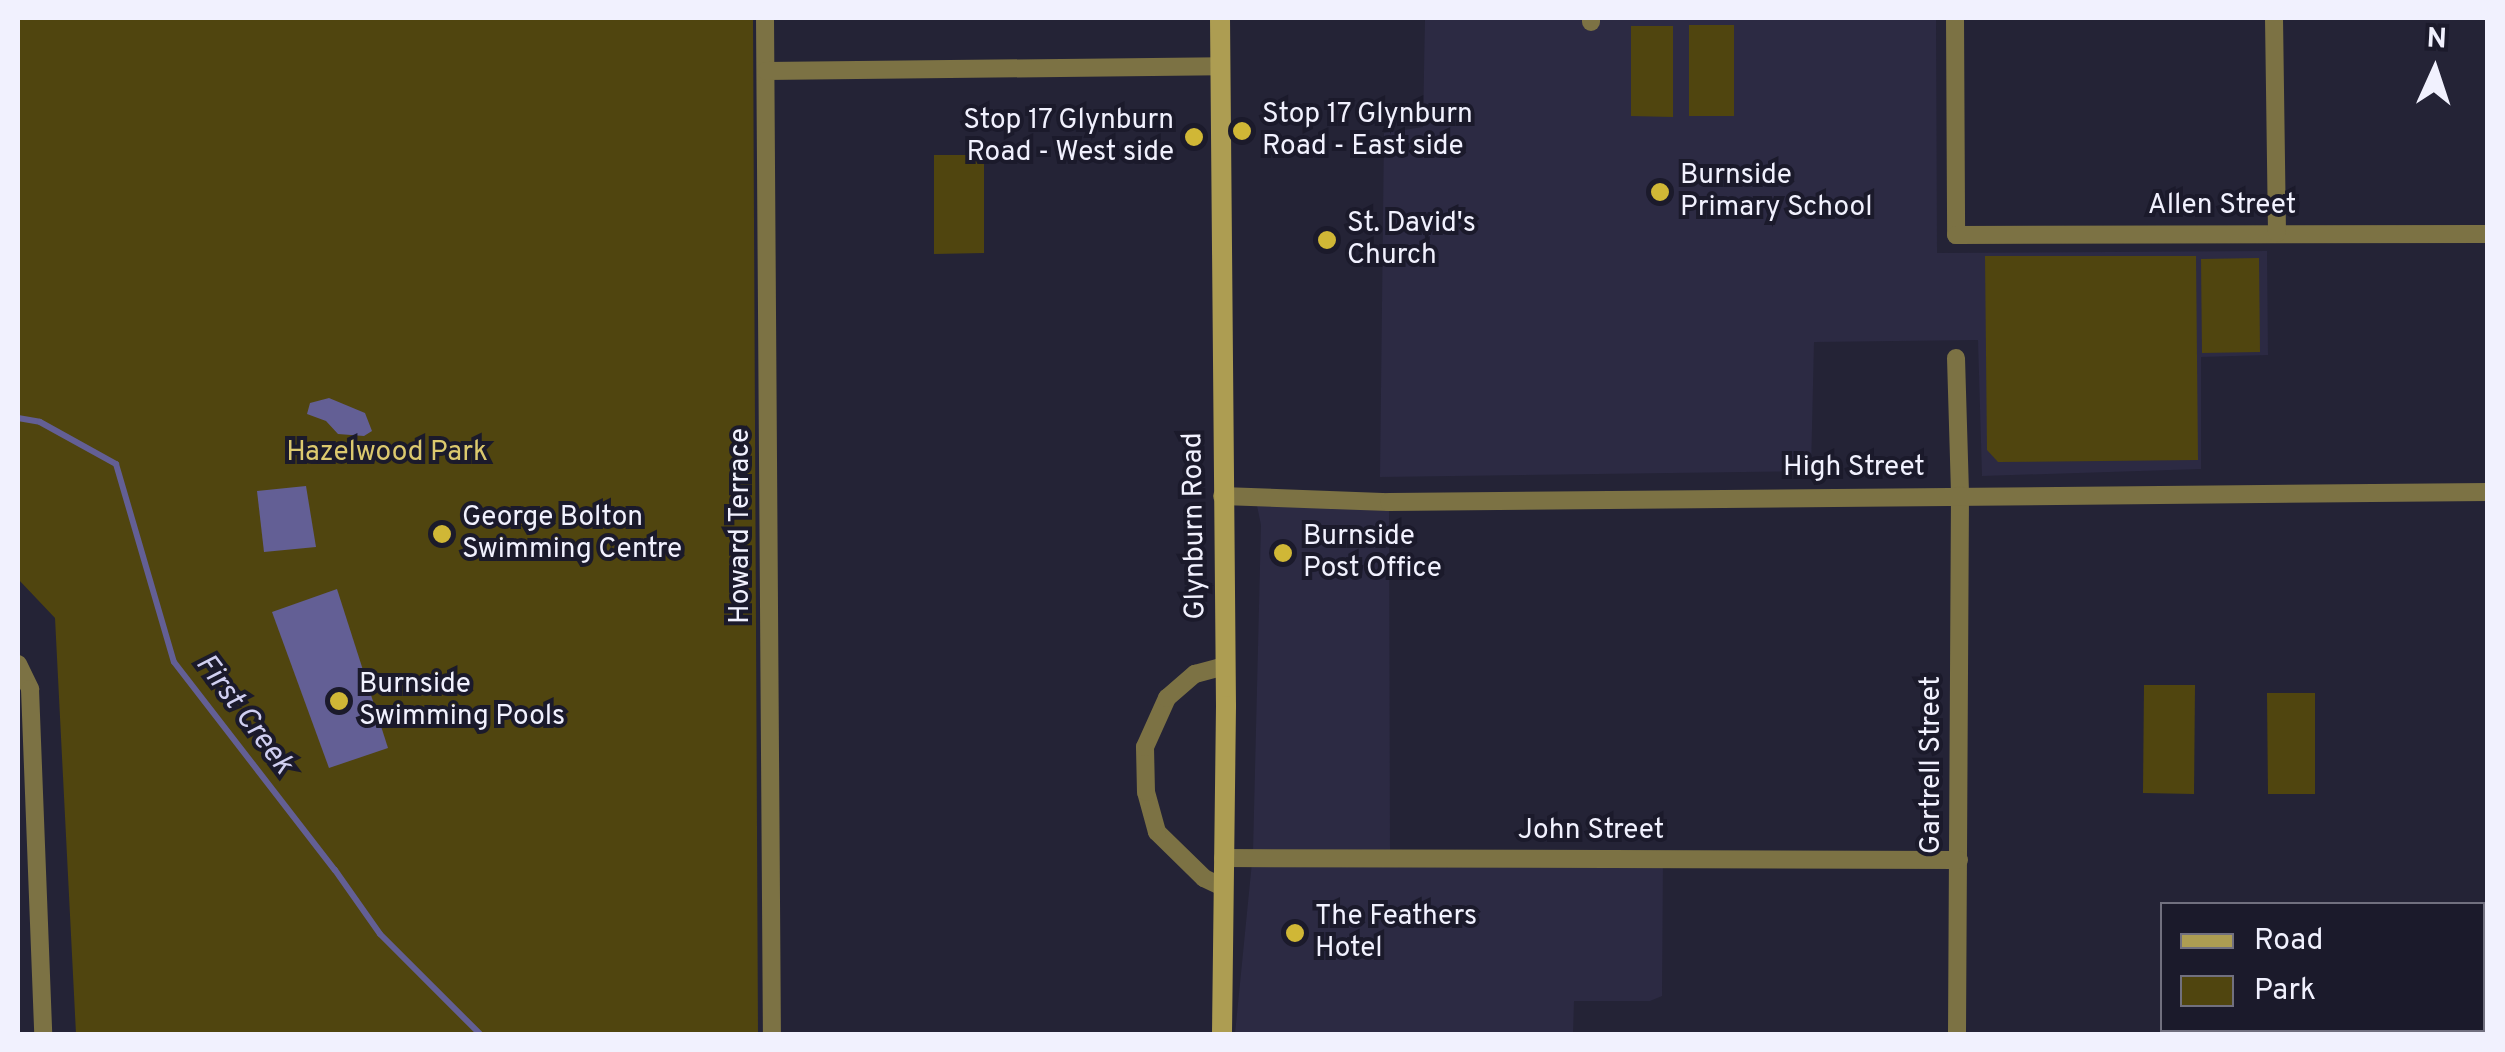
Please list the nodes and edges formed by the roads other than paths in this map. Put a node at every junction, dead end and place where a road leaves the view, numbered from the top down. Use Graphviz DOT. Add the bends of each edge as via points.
graph roads {
  1 [pos="765,18"];
  2 [pos="1220,18"];
  3 [pos="1956,18"];
  4 [pos="2274,18"];
  5 [pos="1220,66"];
  6 [pos="766,71"];
  7 [pos="2277,233"];
  8 [pos="2488,234"];
  9 [pos="1956,358"];
  10 [pos="2488,492"];
  11 [pos="1960,495"];
  12 [pos="1222,496"];
  13 [pos="18,664"];
  14 [pos="1224,666"];
  15 [pos="1222,858"];
  16 [pos="1959,860"];
  17 [pos="1222,887"];
  18 [pos="43,1034"];
  19 [pos="772,1034"];
  20 [pos="1222,1034"];
  21 [pos="1958,1034"];
  1 -- 6 [label="street, Howard Terrace"];
  2 -- 5 [label="main road, Glynburn Road"];
  3 -- 7 [label="street, Allen Street" via="1956,235"];
  4 -- 7 [label="street"];
  5 -- 6 [label="street"];
  5 -- 12 [label="main road, Glynburn Road"];
  6 -- 19 [label="street, Howard Terrace"];
  7 -- 8 [label="street, Allen Street"];
  9 -- 11 [label="street, Gartrell Street"];
  10 -- 11 [label="street, High Street"];
  11 -- 12 [label="street, High Street" via="1389,502"];
  11 -- 16 [label="street, Gartrell Street"];
  12 -- 14 [label="main road, Glynburn Road"];
  13 -- 18 [label="street" via="30,688"];
  14 -- 15 [label="main road, Glynburn Road"];
  14 -- 17 [label="street" via="1194,674 1168,698 1146,748 1146,792 1156,832"];
  15 -- 16 [label="street, John Street"];
  15 -- 17 [label="main road, Glynburn Road"];
  16 -- 21 [label="street, Gartrell Street"];
  17 -- 20 [label="main road, Glynburn Road"];
}
